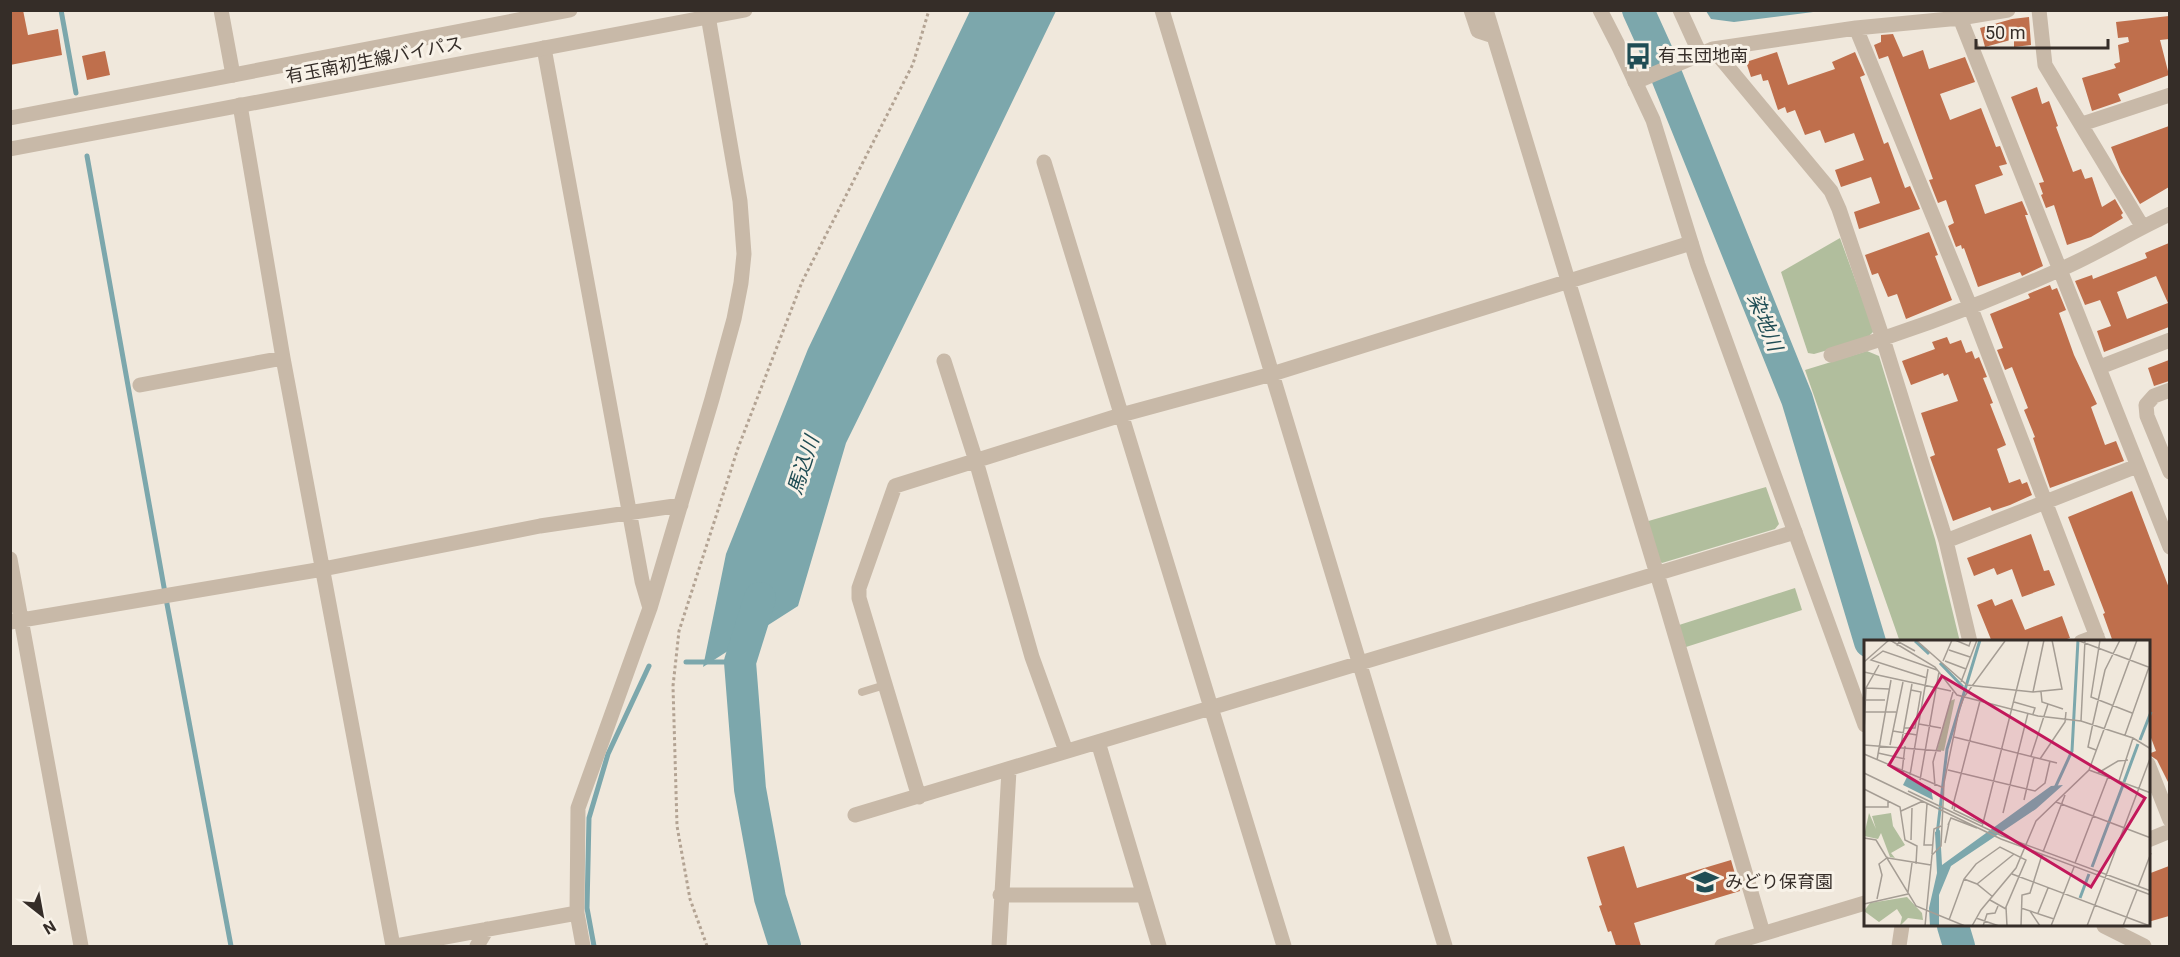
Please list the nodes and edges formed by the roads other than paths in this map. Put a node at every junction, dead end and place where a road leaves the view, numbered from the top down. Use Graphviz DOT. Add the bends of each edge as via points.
graph roads {
  1 [pos="221,10"];
  2 [pos="570,10"];
  3 [pos="746,10"];
  4 [pos="1162,10"];
  5 [pos="1471,10"];
  6 [pos="1486,10"];
  7 [pos="1600,10"];
  8 [pos="1680,10"];
  9 [pos="2008,10"];
  10 [pos="2039,10"];
  11 [pos="536,14"];
  12 [pos="708,14"];
  13 [pos="1960,18"];
  14 [pos="1856,28"];
  15 [pos="1493,36"];
  16 [pos="544,48"];
  17 [pos="1707,52"];
  18 [pos="234,75"];
  19 [pos="1638,81"];
  20 [pos="2169,95"];
  21 [pos="240,105"];
  22 [pos="10,118"];
  23 [pos="2082,124"];
  24 [pos="10,149"];
  25 [pos="1044,162"];
  26 [pos="2169,214"];
  27 [pos="2142,226"];
  28 [pos="1691,243"];
  29 [pos="2061,270"];
  30 [pos="1569,281"];
  31 [pos="1970,306"];
  32 [pos="1884,339"];
  33 [pos="2169,340"];
  34 [pos="1831,355"];
  35 [pos="283,358"];
  36 [pos="944,361"];
  37 [pos="2100,367"];
  38 [pos="1272,374"];
  39 [pos="140,385"];
  40 [pos="2169,390"];
  41 [pos="1121,415"];
  42 [pos="976,461"];
  43 [pos="2137,466"];
  44 [pos="2169,472"];
  45 [pos="2045,503"];
  46 [pos="681,505"];
  47 [pos="630,511"];
  48 [pos="1795,532"];
  49 [pos="1946,541"];
  50 [pos="2169,547"];
  51 [pos="10,559"];
  52 [pos="323,568"];
  53 [pos="1656,575"];
  54 [pos="650,608"];
  55 [pos="16,621"];
  56 [pos="2098,639"];
  57 [pos="1970,640"];
  58 [pos="1360,663"];
  59 [pos="885,686"];
  60 [pos="862,692"];
  61 [pos="1210,708"];
  62 [pos="1864,721"];
  63 [pos="1098,742"];
  64 [pos="1066,751"];
  65 [pos="2150,766"];
  66 [pos="1009,770"];
  67 [pos="2163,781"];
  68 [pos="920,797"];
  69 [pos="855,815"];
  70 [pos="2169,820"];
  71 [pos="2169,831"];
  72 [pos="2150,839"];
  73 [pos="1000,895"];
  74 [pos="1144,895"];
  75 [pos="1864,903"];
  76 [pos="577,913"];
  77 [pos="1902,927"];
  78 [pos="2106,927"];
  79 [pos="487,929"];
  80 [pos="1763,933"];
  81 [pos="81,946"];
  82 [pos="395,946"];
  83 [pos="477,946"];
  84 [pos="583,946"];
  85 [pos="999,946"];
  86 [pos="1159,946"];
  87 [pos="1284,946"];
  88 [pos="1445,946"];
  89 [pos="1722,946"];
  90 [pos="1899,946"];
  91 [pos="2144,946"];
  1 -- 18 [label="street"];
  2 -- 11 [label="street, 有玉南初生線バイパス"];
  3 -- 12 [label="street, 有玉南初生線バイパス"];
  4 -- 38 [label="street"];
  5 -- 15 [label="street" via="1478,31"];
  6 -- 15 [label="street"];
  7 -- 19 [label="street"];
  8 -- 17 [label="street"];
  9 -- 13 [label="street"];
  10 -- 23 [label="street" via="2045,65"];
  11 -- 18 [label="street, 有玉南初生線バイパス"];
  12 -- 16 [label="street, 有玉南初生線バイパス"];
  12 -- 46 [label="street" via="740,201 744,254 734,319"];
  13 -- 14 [label="street"];
  13 -- 29 [label="street"];
  14 -- 17 [label="street"];
  14 -- 31 [label="street"];
  15 -- 30 [label="street"];
  16 -- 21 [label="street, 有玉南初生線バイパス"];
  16 -- 47 [label="street"];
  17 -- 19 [label="street"];
  17 -- 32 [label="street" via="1830,191"];
  18 -- 22 [label="street, 有玉南初生線バイパス"];
  19 -- 28 [label="street"];
  20 -- 23 [label="street"];
  21 -- 24 [label="street, 有玉南初生線バイパス"];
  21 -- 35 [label="street"];
  23 -- 27 [label="street"];
  25 -- 41 [label="street"];
  26 -- 27 [label="street"];
  27 -- 29 [label="street"];
  28 -- 30 [label="street"];
  28 -- 48 [label="street"];
  29 -- 31 [label="street"];
  29 -- 37 [label="street"];
  30 -- 38 [label="street"];
  30 -- 53 [label="street"];
  31 -- 32 [label="street"];
  31 -- 45 [label="street"];
  32 -- 34 [label="street"];
  32 -- 49 [label="street"];
  33 -- 37 [label="street"];
  35 -- 39 [label="street"];
  35 -- 52 [label="street"];
  36 -- 42 [label="street"];
  37 -- 43 [label="street"];
  38 -- 41 [label="street"];
  38 -- 58 [label="street"];
  40 -- 44 [label="street" via="2154,396 2146,405"];
  41 -- 42 [label="street"];
  41 -- 61 [label="street"];
  42 -- 59 [label="street" via="898,484 892,490 859,588"];
  42 -- 64 [label="street" via="1032,657"];
  43 -- 45 [label="street"];
  43 -- 50 [label="street"];
  45 -- 49 [label="street"];
  45 -- 56 [label="street"];
  46 -- 47 [label="street"];
  46 -- 54 [label="street"];
  47 -- 52 [label="street"];
  47 -- 54 [label="street"];
  48 -- 53 [label="street"];
  48 -- 62 [label="street"];
  49 -- 57 [label="street"];
  51 -- 55 [label="street"];
  52 -- 55 [label="street"];
  52 -- 82 [label="street"];
  53 -- 58 [label="street"];
  53 -- 80 [label="street"];
  54 -- 76 [label="street" via="578,808"];
  55 -- 81 [label="street"];
  58 -- 61 [label="street"];
  58 -- 88 [label="street"];
  59 -- 60 [label="lane"];
  59 -- 68 [label="street"];
  61 -- 63 [label="street"];
  61 -- 87 [label="street"];
  63 -- 64 [label="street"];
  63 -- 74 [label="street"];
  64 -- 66 [label="street"];
  65 -- 67 [label="street"];
  66 -- 68 [label="street"];
  66 -- 73 [label="street"];
  67 -- 70 [label="street"];
  68 -- 69 [label="street"];
  71 -- 72 [label="street"];
  73 -- 74 [label="street"];
  73 -- 85 [label="street"];
  74 -- 86 [label="street"];
  75 -- 80 [label="street"];
  76 -- 79 [label="street"];
  76 -- 84 [label="street"];
  77 -- 90 [label="street"];
  78 -- 91 [label="street"];
  79 -- 82 [label="street"];
  79 -- 83 [label="street"];
  80 -- 89 [label="street"];
}
